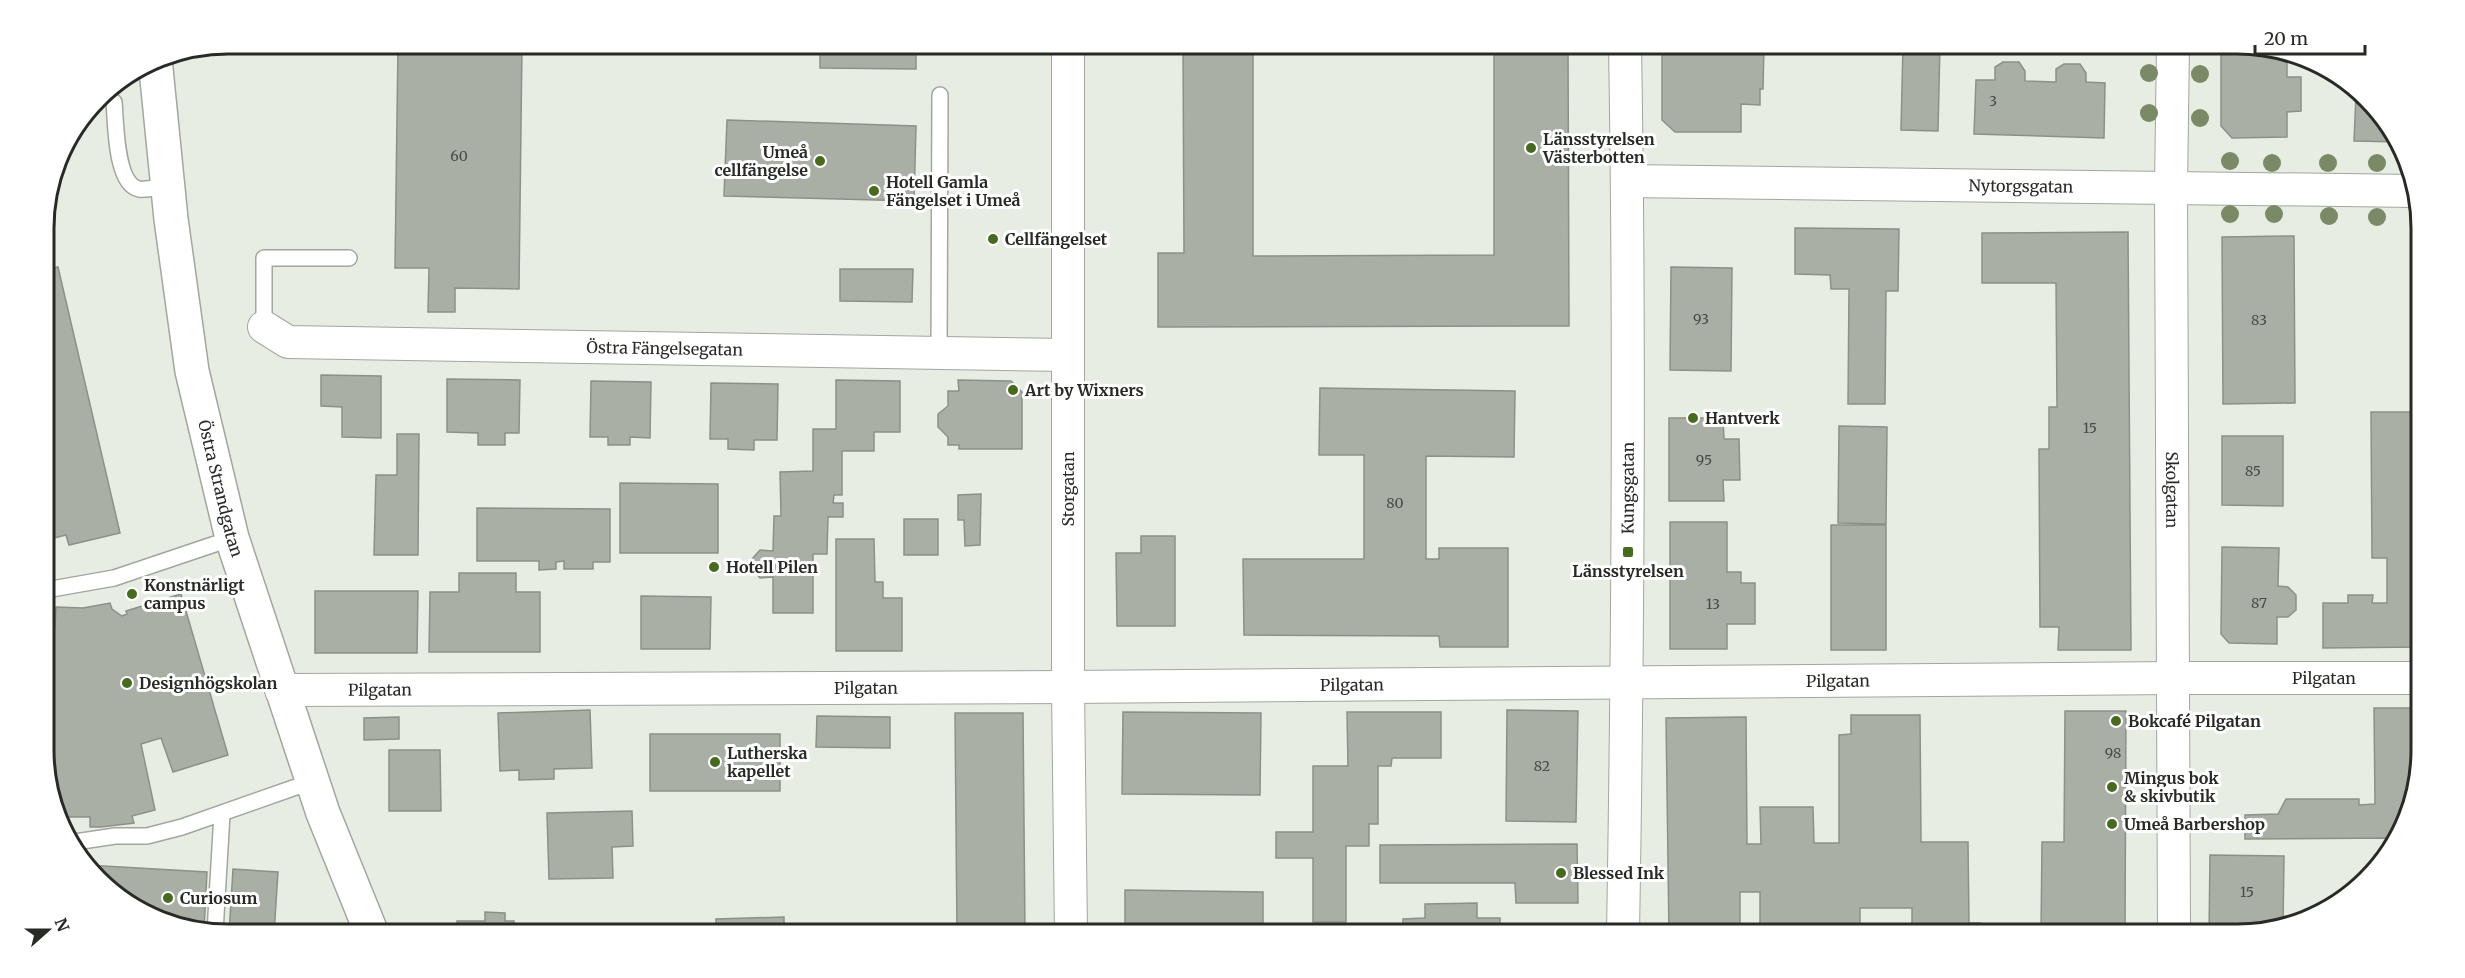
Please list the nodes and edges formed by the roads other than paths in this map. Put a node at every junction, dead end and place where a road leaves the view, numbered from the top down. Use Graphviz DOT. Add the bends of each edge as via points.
graph roads {
  1 [pos="1068,54"];
  2 [pos="1625,54"];
  3 [pos="2173,54"];
  4 [pos="156,70"];
  5 [pos="940,95"];
  6 [pos="114,102"];
  7 [pos="1627,181"];
  8 [pos="167,186"];
  9 [pos="2171,188"];
  10 [pos="2407,191"];
  11 [pos="349,258"];
  12 [pos="264,327"];
  13 [pos="939,353"];
  14 [pos="1068,355"];
  15 [pos="214,544"];
  16 [pos="54,589"];
  17 [pos="2174,678"];
  18 [pos="2411,678"];
  19 [pos="1628,681"];
  20 [pos="1068,687"];
  21 [pos="281,690"];
  22 [pos="313,781"];
  23 [pos="222,814"];
  24 [pos="80,841"];
  25 [pos="216,923"];
  26 [pos="368,924"];
  27 [pos="1071,924"];
  28 [pos="1623,924"];
  29 [pos="2174,924"];
  1 -- 14 [label="street, Storgatan"];
  2 -- 7 [label="street, Kungsgatan"];
  3 -- 9 [label="street, Skolgatan"];
  4 -- 8 [label="street, Östra Strandgatan"];
  5 -- 13 [label="lane"];
  6 -- 8 [label="lane" via="125,181 137,189"];
  7 -- 9 [label="street, Nytorgsgatan"];
  7 -- 19 [label="street, Kungsgatan"];
  8 -- 21 [label="street, Östra Strandgatan" via="192,371 232,538"];
  9 -- 10 [label="street, Nytorgsgatan"];
  9 -- 17 [label="street, Skolgatan"];
  11 -- 12 [label="lane" via="264,258"];
  12 -- 13 [label="street, Östra Fängelsegatan" via="288,342"];
  13 -- 14 [label="street, Östra Fängelsegatan"];
  14 -- 20 [label="street, Storgatan"];
  15 -- 16 [label="lane" via="114,578"];
  17 -- 18 [label="street, Pilgatan"];
  17 -- 19 [label="street, Pilgatan"];
  17 -- 29 [label="street, Skolgatan"];
  19 -- 20 [label="street, Pilgatan"];
  19 -- 28 [label="street, Kungsgatan"];
  20 -- 21 [label="street, Pilgatan"];
  20 -- 27 [label="street, Storgatan"];
  21 -- 22 [label="street, Östra Strandgatan"];
  22 -- 23 [label="lane"];
  22 -- 26 [label="street, Östra Strandgatan"];
  23 -- 24 [label="lane" via="147,836"];
  23 -- 25 [label="lane"];
}
